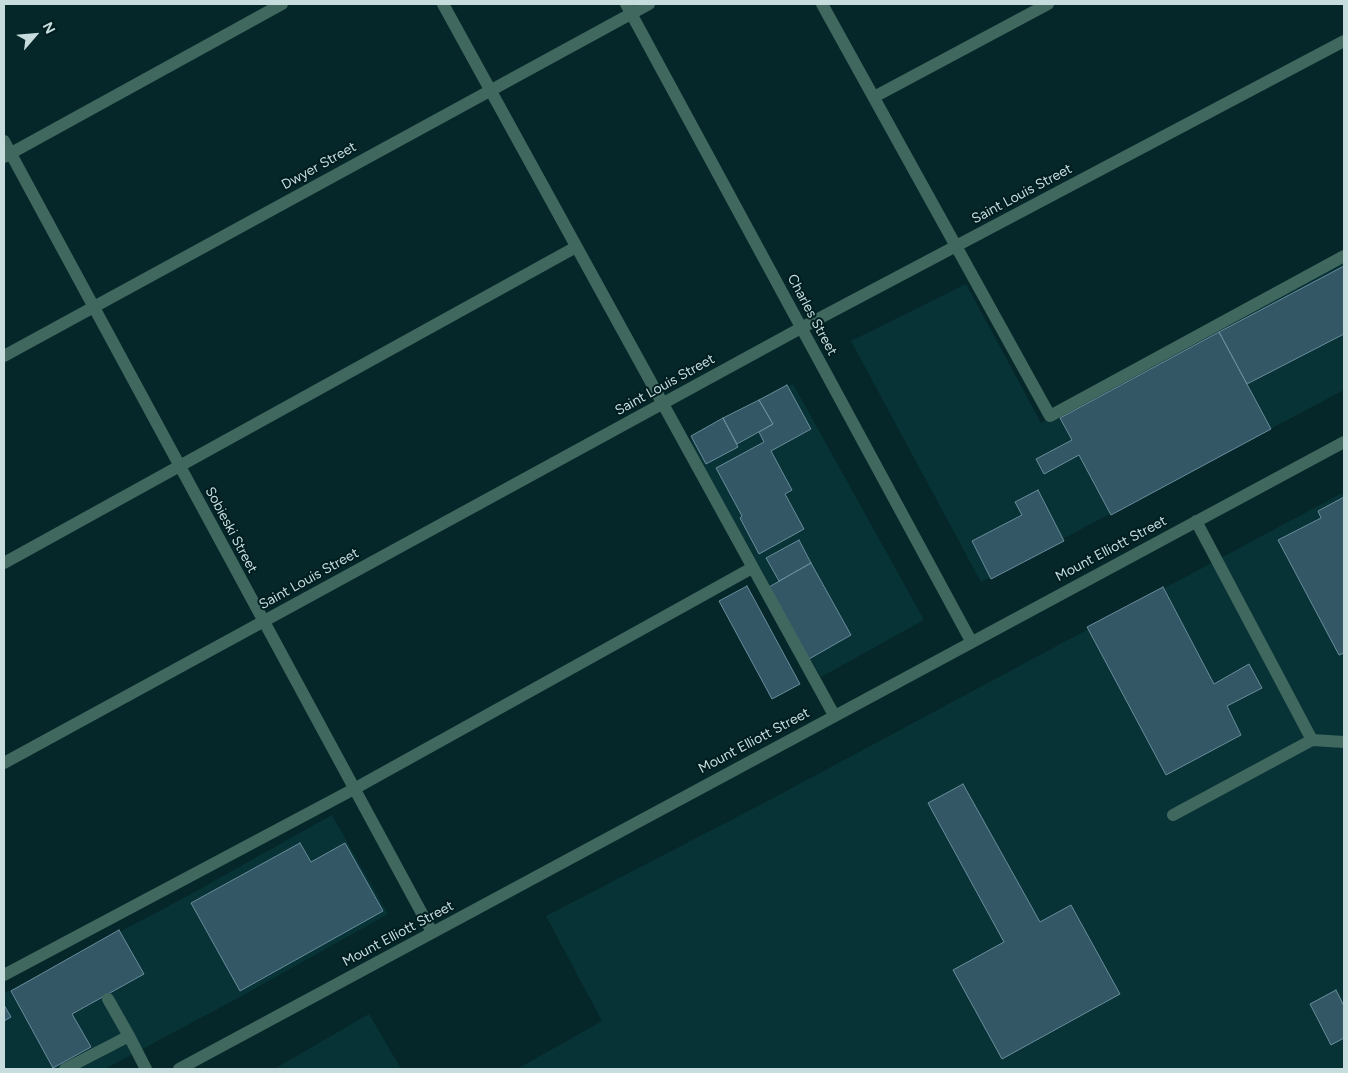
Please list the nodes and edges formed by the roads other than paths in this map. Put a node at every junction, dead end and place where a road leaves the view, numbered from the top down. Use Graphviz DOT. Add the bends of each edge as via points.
graph roads {
  1 [pos="282,4"];
  2 [pos="443,4"];
  3 [pos="649,4"];
  4 [pos="822,4"];
  5 [pos="1048,4"];
  6 [pos="629,8"];
  7 [pos="1344,41"];
  8 [pos="490,90"];
  9 [pos="874,97"];
  10 [pos="4,142"];
  11 [pos="7,155"];
  12 [pos="956,246"];
  13 [pos="576,247"];
  14 [pos="1344,256"];
  15 [pos="93,307"];
  16 [pos="802,328"];
  17 [pos="4,356"];
  18 [pos="662,404"];
  19 [pos="1344,442"];
  20 [pos="179,466"];
  21 [pos="1196,521"];
  22 [pos="4,563"];
  23 [pos="752,568"];
  24 [pos="264,622"];
  25 [pos="971,641"];
  26 [pos="834,715"];
  27 [pos="1312,740"];
  28 [pos="1344,742"];
  29 [pos="4,763"];
  30 [pos="354,788"];
  31 [pos="1173,815"];
  32 [pos="432,932"];
  33 [pos="4,975"];
  34 [pos="108,999"];
  35 [pos="129,1036"];
  36 [pos="65,1069"];
  37 [pos="146,1069"];
  38 [pos="179,1069"];
  1 -- 11 [label="street"];
  2 -- 8 [label="street"];
  3 -- 6 [label="street, Dwyer Street"];
  4 -- 9 [label="street"];
  5 -- 9 [label="street"];
  6 -- 8 [label="street, Dwyer Street"];
  6 -- 16 [label="street, Charles Street"];
  7 -- 12 [label="street, Saint Louis Street"];
  8 -- 13 [label="street"];
  8 -- 15 [label="street, Dwyer Street"];
  9 -- 12 [label="street"];
  10 -- 11 [label="street, Sobieski Street"];
  11 -- 15 [label="street, Sobieski Street"];
  12 -- 14 [label="street" via="1050,416"];
  12 -- 16 [label="street, Saint Louis Street"];
  13 -- 18 [label="street"];
  13 -- 20 [label="street"];
  15 -- 17 [label="street, Dwyer Street"];
  15 -- 20 [label="street, Sobieski Street"];
  16 -- 18 [label="street, Saint Louis Street"];
  16 -- 25 [label="street, Charles Street"];
  18 -- 23 [label="street"];
  18 -- 24 [label="street, Saint Louis Street"];
  19 -- 21 [label="street, Mount Elliott Street"];
  20 -- 22 [label="street"];
  20 -- 24 [label="street, Sobieski Street"];
  21 -- 25 [label="street, Mount Elliott Street"];
  21 -- 27 [label="street"];
  23 -- 26 [label="street"];
  23 -- 30 [label="street"];
  24 -- 29 [label="street, Saint Louis Street"];
  24 -- 30 [label="street, Sobieski Street"];
  25 -- 26 [label="street, Mount Elliott Street"];
  26 -- 32 [label="street, Mount Elliott Street"];
  27 -- 28 [label="street"];
  27 -- 31 [label="street"];
  30 -- 32 [label="street, Sobieski Street"];
  30 -- 33 [label="street"];
  32 -- 38 [label="street, Mount Elliott Street"];
  34 -- 35 [label="street"];
  35 -- 36 [label="street"];
  35 -- 37 [label="street"];
}
